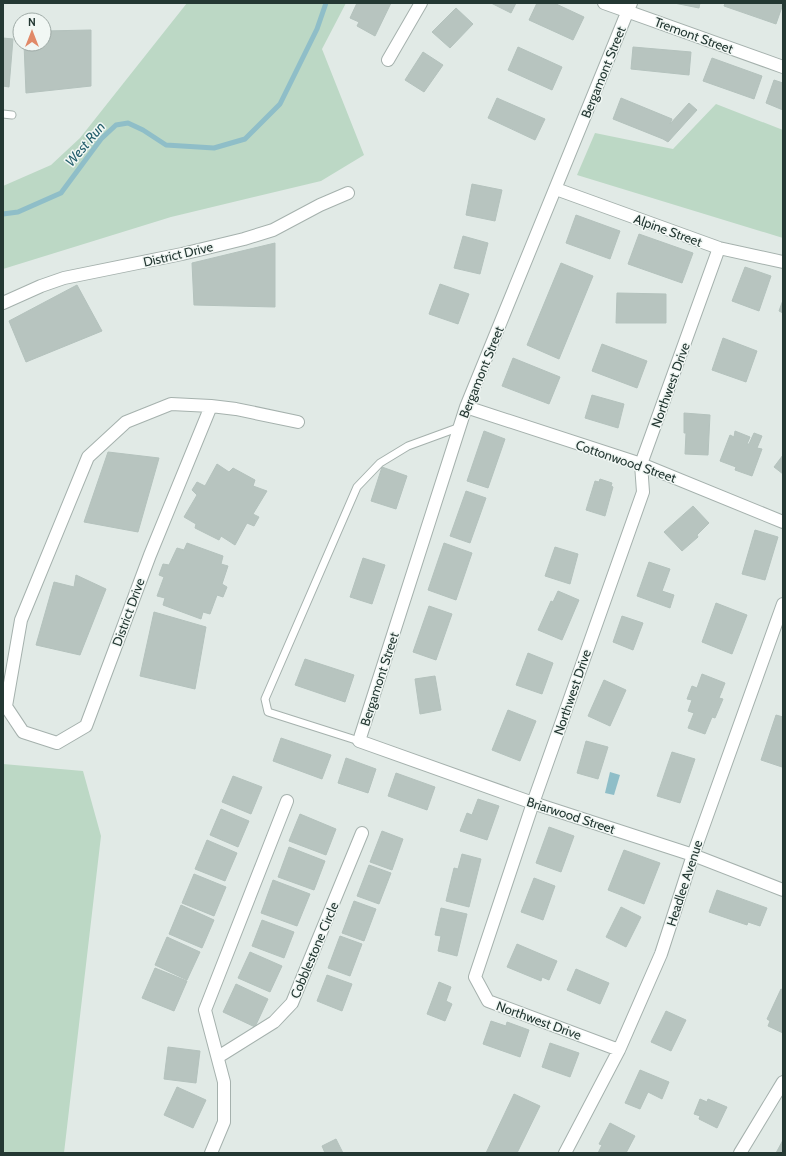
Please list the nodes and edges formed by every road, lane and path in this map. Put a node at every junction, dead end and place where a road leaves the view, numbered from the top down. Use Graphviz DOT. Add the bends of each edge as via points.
graph roads {
  1 [pos="421,3"];
  2 [pos="604,3"];
  3 [pos="629,7"];
  4 [pos="388,60"];
  5 [pos="783,68"];
  6 [pos="3,114"];
  7 [pos="12,115"];
  8 [pos="556,189"];
  9 [pos="348,193"];
  10 [pos="719,248"];
  11 [pos="783,262"];
  12 [pos="3,303"];
  13 [pos="211,406"];
  14 [pos="466,407"];
  15 [pos="298,422"];
  16 [pos="460,427"];
  17 [pos="641,464"];
  18 [pos="783,522"];
  19 [pos="783,604"];
  20 [pos="4,704"];
  21 [pos="359,741"];
  22 [pos="287,801"];
  23 [pos="533,803"];
  24 [pos="362,834"];
  25 [pos="693,856"];
  26 [pos="783,890"];
  27 [pos="619,1050"];
  28 [pos="218,1057"];
  29 [pos="783,1082"];
  30 [pos="211,1153"];
  31 [pos="566,1153"];
  32 [pos="740,1153"];
  1 -- 4 [label="street"];
  2 -- 3 [label="street, Tremont Street"];
  3 -- 5 [label="street, Tremont Street"];
  3 -- 8 [label="street, Bergamont Street"];
  6 -- 7 [label="lane"];
  8 -- 10 [label="street, Alpine Street"];
  8 -- 14 [label="street, Bergamont Street"];
  9 -- 12 [label="street, District Drive" via="273,230 182,254 64,278"];
  10 -- 11 [label="street, Alpine Street"];
  10 -- 17 [label="street, Northwest Drive"];
  13 -- 15 [label="street, District Drive"];
  13 -- 20 [label="street, District Drive" via="171,404 126,422 88,457 21,620"];
  13 -- 20 [label="street, District Drive" via="150,555 86,726 57,743 22,732"];
  14 -- 16 [label="street, Bergamont Street"];
  14 -- 17 [label="street, Cottonwood Street"];
  16 -- 21 [label="street, Bergamont Street"];
  16 -- 21 [label="lane" via="408,446 380,463 357,487 265,699 268,712"];
  17 -- 18 [label="street, Cottonwood Street"];
  17 -- 23 [label="street, Northwest Drive" via="643,492"];
  19 -- 25 [label="street, Headlee Avenue"];
  21 -- 23 [label="street, Briarwood Street"];
  22 -- 28 [label="street" via="205,1010"];
  23 -- 25 [label="street, Briarwood Street"];
  23 -- 27 [label="street, Northwest Drive" via="475,977 488,1001"];
  24 -- 28 [label="street, Cobblestone Circle" via="292,1003 274,1022"];
  25 -- 26 [label="street, Briarwood Street"];
  25 -- 27 [label="street, Headlee Avenue" via="661,954"];
  27 -- 31 [label="street, Headlee Avenue"];
  28 -- 30 [label="street" via="224,1082 224,1122"];
  29 -- 32 [label="street"];
}
